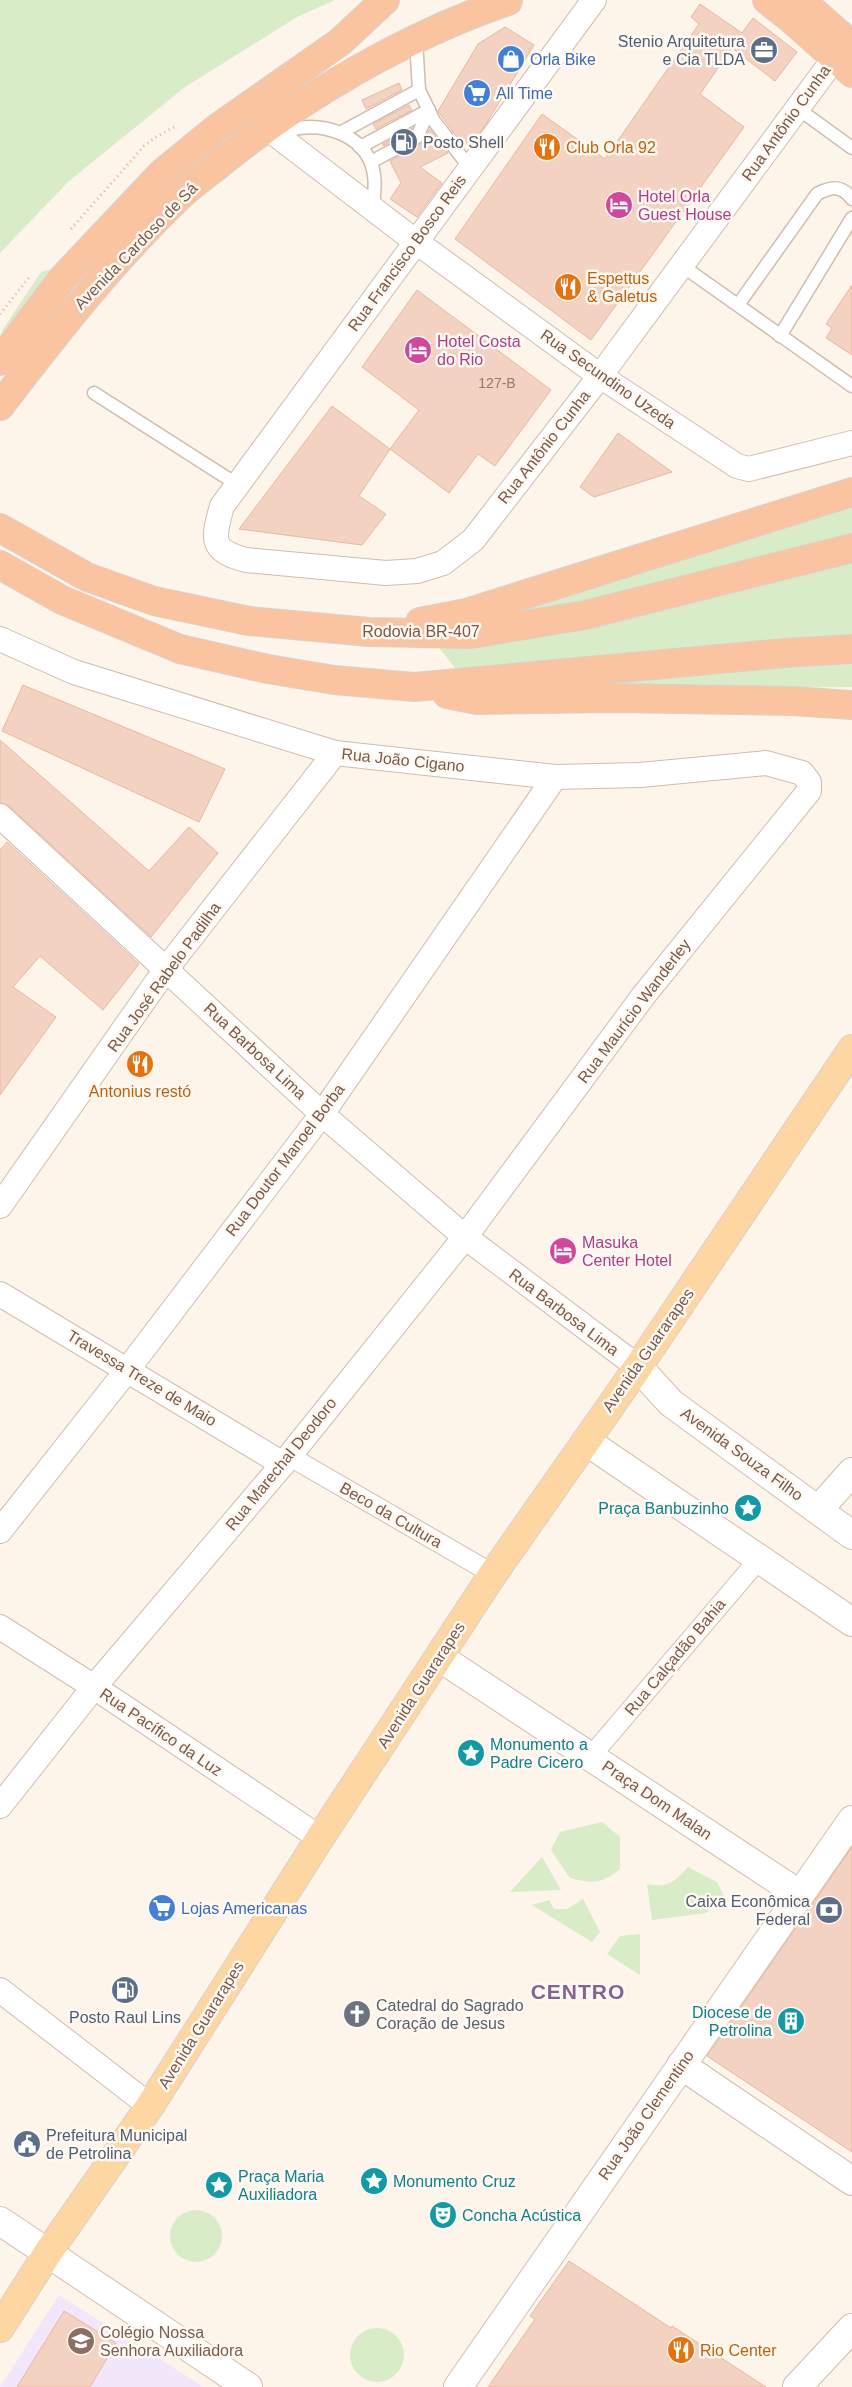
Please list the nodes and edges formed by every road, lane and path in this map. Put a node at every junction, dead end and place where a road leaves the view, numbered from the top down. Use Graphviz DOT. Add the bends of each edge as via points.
graph roads {
  1 [pos="385,0"];
  2 [pos="513,0"];
  3 [pos="594,0"];
  4 [pos="767,0"];
  5 [pos="800,0"];
  6 [pos="416,40"];
  7 [pos="847,54"];
  8 [pos="419,90"];
  9 [pos="797,108"];
  10 [pos="429,110"];
  11 [pos="271,131"];
  12 [pos="340,133"];
  13 [pos="360,147"];
  14 [pos="852,148"];
  15 [pos="371,162"];
  16 [pos="470,168"];
  17 [pos="852,199"];
  18 [pos="373,209"];
  19 [pos="852,218"];
  20 [pos="415,242"];
  21 [pos="681,265"];
  22 [pos="738,305"];
  23 [pos="780,336"];
  24 [pos="0,361"];
  25 [pos="600,376"];
  26 [pos="852,386"];
  27 [pos="94,393"];
  28 [pos="0,406"];
  29 [pos="852,443"];
  30 [pos="238,485"];
  31 [pos="852,492"];
  32 [pos="222,506"];
  33 [pos="0,528"];
  34 [pos="852,548"];
  35 [pos="0,565"];
  36 [pos="369,632"];
  37 [pos="1,641"];
  38 [pos="852,649"];
  39 [pos="414,687"];
  40 [pos="852,704"];
  41 [pos="335,753"];
  42 [pos="555,777"];
  43 [pos="809,791"];
  44 [pos="0,816"];
  45 [pos="166,969"];
  46 [pos="852,1049"];
  47 [pos="322,1114"];
  48 [pos="0,1206"];
  49 [pos="465,1237"];
  50 [pos="0,1294"];
  51 [pos="638,1367"];
  52 [pos="128,1369"];
  53 [pos="586,1441"];
  54 [pos="286,1460"];
  55 [pos="852,1472"];
  56 [pos="818,1509"];
  57 [pos="0,1531"];
  58 [pos="852,1535"];
  59 [pos="760,1558"];
  60 [pos="493,1574"];
  61 [pos="852,1622"];
  62 [pos="0,1627"];
  63 [pos="439,1658"];
  64 [pos="94,1687"];
  65 [pos="591,1756"];
  66 [pos="0,1806"];
  67 [pos="852,1820"];
  68 [pos="320,1838"];
  69 [pos="799,1894"];
  70 [pos="0,1990"];
  71 [pos="680,2065"];
  72 [pos="150,2106"];
  73 [pos="852,2181"];
  74 [pos="0,2221"];
  75 [pos="48,2254"];
  76 [pos="0,2328"];
  77 [pos="852,2328"];
  78 [pos="248,2387"];
  79 [pos="458,2387"];
  80 [pos="797,2387"];
  1 -- 24 [label="highway, Avenida Cardoso de Sá" via="325,53 216,128 162,172 63,278"];
  2 -- 6 [label="highway, Avenida Cardoso de Sá" via="468,15"];
  3 -- 16 [label="street, Rua Francisco Bosco Reis"];
  4 -- 7 [label="highway"];
  5 -- 7 [label="highway"];
  6 -- 8 [label="lane"];
  6 -- 11 [label="highway, Avenida Cardoso de Sá" via="339,80"];
  7 -- 9 [label="street, Rua Antônio Cunha"];
  8 -- 10 [label="lane"];
  8 -- 12 [label="lane"];
  9 -- 14 [label="lane"];
  9 -- 21 [label="street, Rua Antônio Cunha"];
  10 -- 13 [label="lane"];
  10 -- 15 [label="lane" via="417,137"];
  10 -- 16 [label="lane"];
  11 -- 12 [label="lane" via="319,127"];
  11 -- 18 [label="street, Rua Secundino Uzeda"];
  11 -- 28 [label="highway, Avenida Cardoso de Sá" via="180,196 89,292"];
  12 -- 13 [label="lane"];
  13 -- 15 [label="lane"];
  15 -- 18 [label="lane" via="376,181"];
  16 -- 20 [label="street, Rua Francisco Bosco Reis"];
  17 -- 22 [label="lane" via="838,188 829,187 817,194"];
  18 -- 20 [label="street, Rua Secundino Uzeda"];
  19 -- 23 [label="lane"];
  20 -- 25 [label="street, Rua Secundino Uzeda"];
  20 -- 30 [label="street, Rua Francisco Bosco Reis"];
  21 -- 22 [label="lane"];
  21 -- 25 [label="street, Rua Antônio Cunha"];
  22 -- 23 [label="lane"];
  23 -- 26 [label="lane"];
  25 -- 29 [label="street, Rua Secundino Uzeda" via="743,468"];
  25 -- 32 [label="street, Rua Antônio Cunha" via="473,540 443,563 417,571 386,573 246,560 229,555 217,545 216,528"];
  27 -- 30 [label="lane"];
  30 -- 32 [label="street, Rua Francisco Bosco Reis"];
  31 -- 36 [label="highway" via="466,613"];
  33 -- 36 [label="highway, Rodovia BR-407" via="87,577 154,601 249,621"];
  34 -- 36 [label="highway, Rodovia BR-407" via="585,615 471,634"];
  35 -- 39 [label="highway" via="62,600 180,649 334,680"];
  37 -- 41 [label="street, Rua João Cigano" via="74,672"];
  38 -- 39 [label="highway"];
  39 -- 40 [label="highway" via="477,700 613,698"];
  41 -- 42 [label="street, Rua João Cigano"];
  41 -- 45 [label="street, Rua José Rabelo Padilha"];
  42 -- 43 [label="street, Rua João Cigano" via="640,775 766,763 802,773 809,782"];
  42 -- 47 [label="street, Rua Doutor Manoel Borba"];
  43 -- 49 [label="street, Rua Maurício Wanderley" via="644,995"];
  44 -- 45 [label="street, Rua Barbosa Lima"];
  45 -- 47 [label="street, Rua Barbosa Lima"];
  45 -- 48 [label="street, Rua José Rabelo Padilha"];
  46 -- 51 [label="main road, Avenida Guararapes"];
  47 -- 49 [label="street, Rua Barbosa Lima"];
  47 -- 52 [label="street, Rua Doutor Manoel Borba"];
  49 -- 51 [label="street, Rua Barbosa Lima"];
  49 -- 54 [label="street, Rua Marechal Deodoro"];
  50 -- 52 [label="street, Travessa Treze de Maio"];
  51 -- 53 [label="main road, Avenida Guararapes"];
  51 -- 56 [label="main road, Avenida Souza Filho" via="671,1403"];
  52 -- 54 [label="street, Travessa Treze de Maio"];
  52 -- 57 [label="street, Rua Doutor Manoel Borba"];
  53 -- 59 [label="main road"];
  53 -- 60 [label="main road, Avenida Guararapes"];
  54 -- 60 [label="street, Beco da Cultura"];
  54 -- 64 [label="street, Rua Marechal Deodoro"];
  55 -- 56 [label="main road"];
  56 -- 58 [label="main road, Avenida Souza Filho"];
  59 -- 61 [label="main road"];
  59 -- 65 [label="street, Rua Calçadão Bahia"];
  60 -- 63 [label="main road, Avenida Guararapes"];
  62 -- 64 [label="street, Rua Pacífico da Luz"];
  63 -- 65 [label="main road, Praça Dom Malan"];
  63 -- 68 [label="main road, Avenida Guararapes"];
  64 -- 66 [label="street, Rua Marechal Deodoro"];
  64 -- 68 [label="street, Rua Pacífico da Luz"];
  65 -- 69 [label="main road, Praça Dom Malan"];
  67 -- 69 [label="main road, Rua João Clementino"];
  68 -- 72 [label="main road, Avenida Guararapes"];
  69 -- 71 [label="main road, Rua João Clementino"];
  70 -- 72 [label="street"];
  71 -- 73 [label="main road"];
  71 -- 79 [label="main road, Rua João Clementino"];
  72 -- 75 [label="main road, Avenida Guararapes"];
  74 -- 75 [label="main road"];
  75 -- 76 [label="main road, Avenida Guararapes"];
  75 -- 78 [label="main road"];
  77 -- 80 [label="main road"];
}
